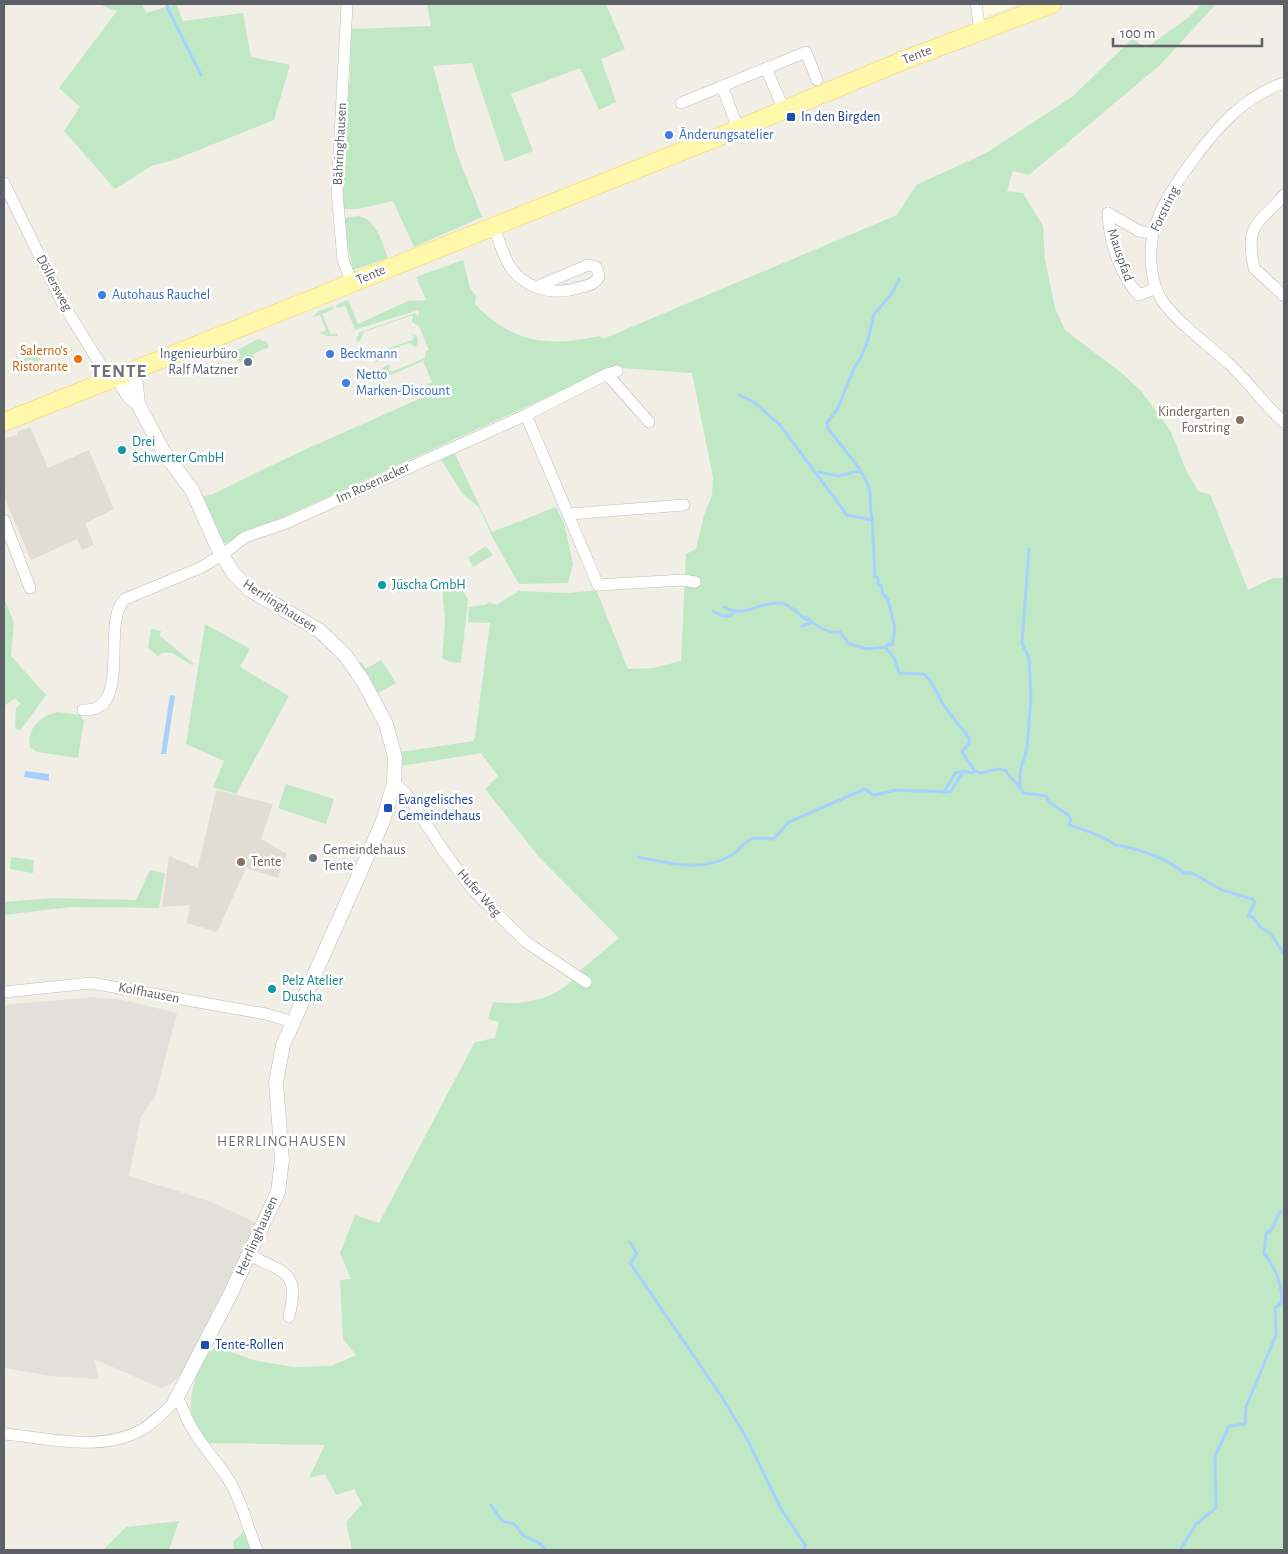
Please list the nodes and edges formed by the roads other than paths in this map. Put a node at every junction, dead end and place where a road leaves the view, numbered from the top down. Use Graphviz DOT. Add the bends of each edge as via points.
graph roads {
  1 [pos="347,4"];
  2 [pos="976,4"];
  3 [pos="1052,4"];
  4 [pos="980,31"];
  5 [pos="766,68"];
  6 [pos="817,80"];
  7 [pos="1284,83"];
  8 [pos="722,86"];
  9 [pos="681,103"];
  10 [pos="784,110"];
  11 [pos="738,129"];
  12 [pos="4,183"];
  13 [pos="1284,195"];
  14 [pos="494,226"];
  15 [pos="1152,234"];
  16 [pos="352,283"];
  17 [pos="536,287"];
  18 [pos="1156,288"];
  19 [pos="1284,296"];
  20 [pos="119,377"];
  21 [pos="526,415"];
  22 [pos="4,422"];
  23 [pos="649,422"];
  24 [pos="1284,422"];
  25 [pos="684,505"];
  26 [pos="570,514"];
  27 [pos="4,520"];
  28 [pos="220,550"];
  29 [pos="695,582"];
  30 [pos="30,588"];
  31 [pos="83,710"];
  32 [pos="394,783"];
  33 [pos="586,982"];
  34 [pos="4,992"];
  35 [pos="293,1022"];
  36 [pos="249,1255"];
  37 [pos="289,1317"];
  38 [pos="175,1401"];
  39 [pos="4,1434"];
  40 [pos="257,1550"];
  1 -- 16 [label="street, Bähringhausen" via="337,192 343,260"];
  2 -- 4 [label="street"];
  3 -- 4 [label="main road, Tente"];
  4 -- 10 [label="main road, Tente"];
  5 -- 6 [label="street" via="806,52"];
  5 -- 8 [label="street"];
  5 -- 10 [label="street"];
  7 -- 15 [label="street, Forstring" via="1252,98 1212,136 1168,196"];
  8 -- 9 [label="street"];
  8 -- 11 [label="street"];
  10 -- 11 [label="main road, Tente"];
  11 -- 14 [label="main road, Tente"];
  12 -- 20 [label="street, Döllersweg" via="62,302"];
  13 -- 19 [label="street" via="1264,219 1254,224 1250,235 1254,268"];
  14 -- 16 [label="main road, Tente"];
  14 -- 17 [label="street" via="506,260 516,275"];
  15 -- 18 [label="street, Forstring" via="1150,261"];
  15 -- 18 [label="street, Mauspfad" via="1139,231 1108,213 1109,232 1129,285 1139,295"];
  16 -- 20 [label="main road, Tente"];
  17 -- 17 [label="street" via="551,292 567,292 594,283 599,275 596,267 588,265"];
  18 -- 24 [label="street, Forstring" via="1177,317 1228,362"];
  20 -- 22 [label="main road, Tente"];
  20 -- 28 [label="street, Herrlinghausen" via="136,385 138,404 163,451 197,499"];
  21 -- 23 [label="street, Im Rosenacker" via="612,372"];
  21 -- 26 [label="street"];
  21 -- 28 [label="street, Im Rosenacker"];
  25 -- 26 [label="street"];
  26 -- 29 [label="street" via="598,585"];
  27 -- 30 [label="street"];
  28 -- 31 [label="street" via="200,568 131,596 120,604 114,624 115,659 108,695 100,707"];
  28 -- 32 [label="street, Herrlinghausen" via="233,573 250,590 319,630 345,655 367,687 386,724 395,757"];
  32 -- 33 [label="street, Hufer Weg" via="406,793 472,889 526,942"];
  32 -- 35 [label="street, Herrlinghausen" via="383,821"];
  34 -- 35 [label="street, Kolfhausen" via="91,984 266,1014"];
  35 -- 36 [label="street, Herrlinghausen" via="283,1045 276,1082 281,1178 272,1208"];
  36 -- 37 [label="street" via="291,1279 293,1297"];
  36 -- 38 [label="street, Herrlinghausen"];
  38 -- 39 [label="street, Herrlinghausen" via="144,1429 111,1440 92,1443"];
  38 -- 40 [label="street" via="181,1404 190,1428 230,1483"];
}
